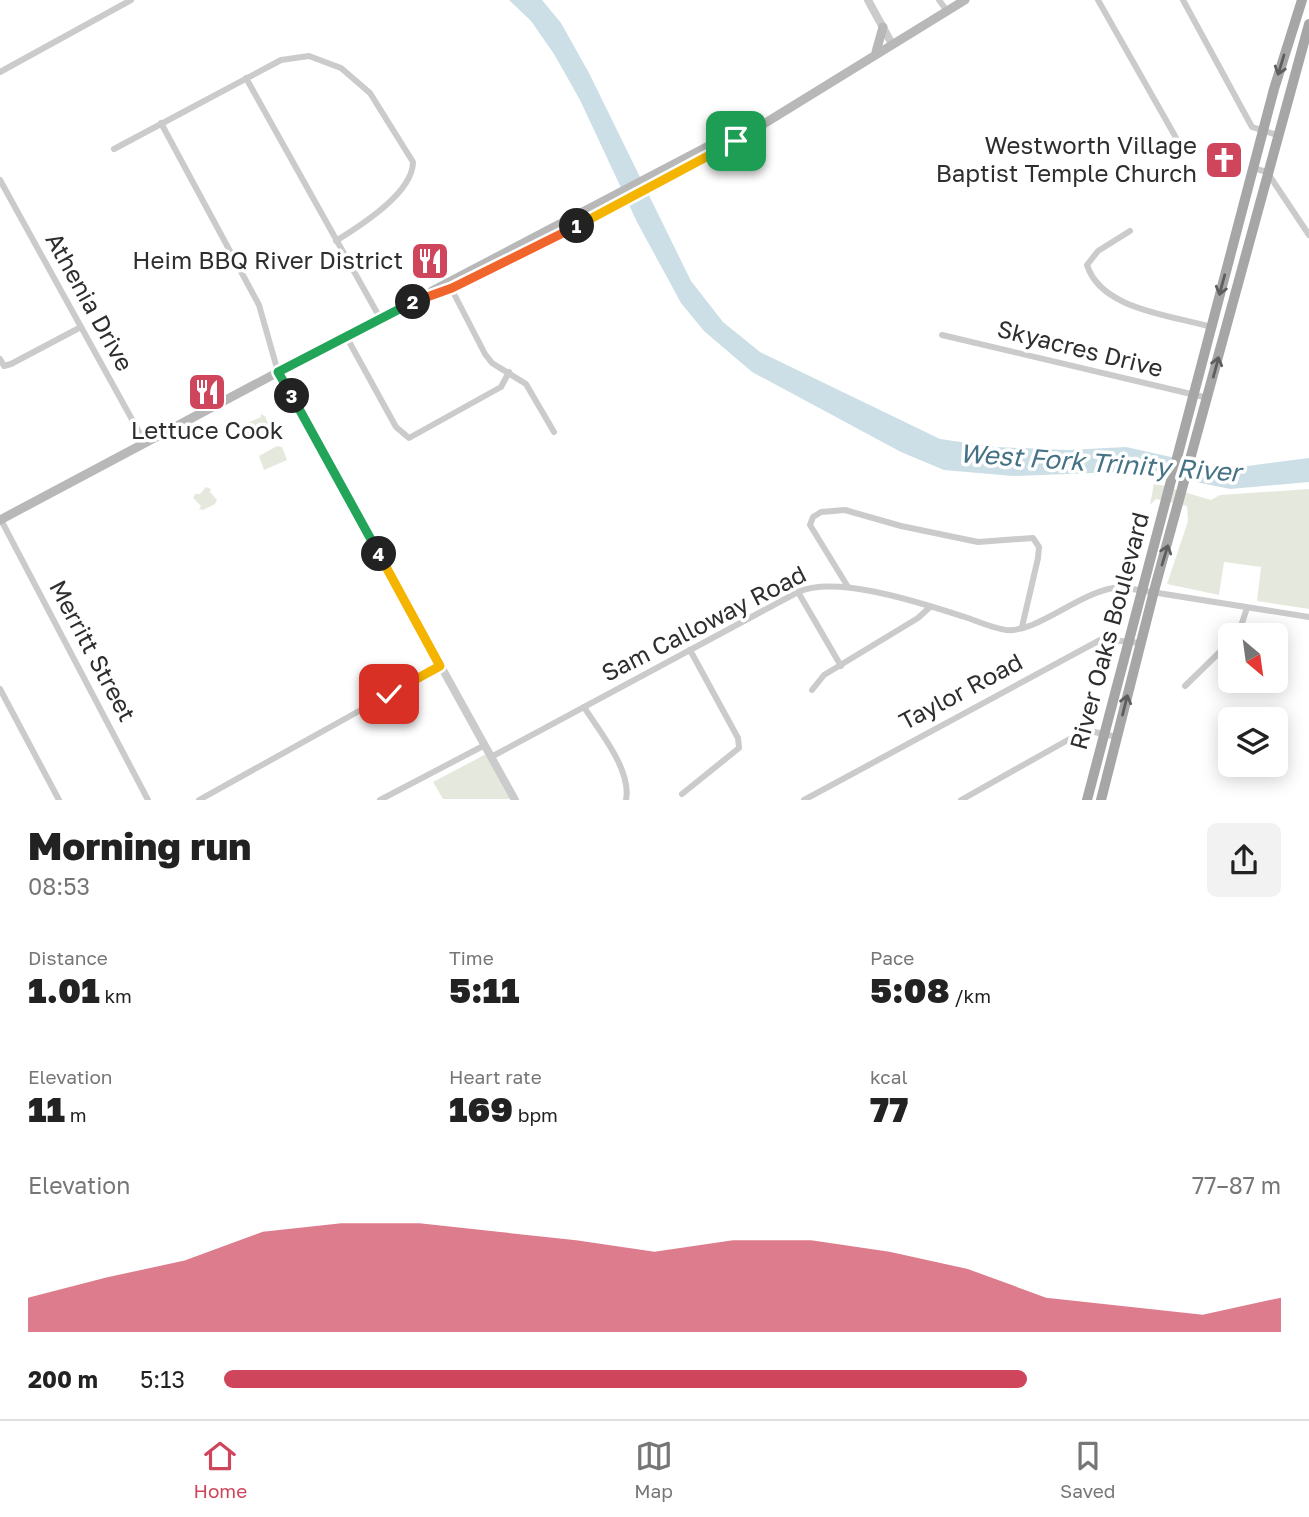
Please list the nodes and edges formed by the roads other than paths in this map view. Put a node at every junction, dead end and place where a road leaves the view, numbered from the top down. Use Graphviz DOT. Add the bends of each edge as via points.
graph roads {
  1 [pos="131,0"];
  2 [pos="868,0"];
  3 [pos="939,0"];
  4 [pos="965,0"];
  5 [pos="1098,0"];
  6 [pos="1184,0"];
  7 [pos="1302,0"];
  8 [pos="947,11"];
  9 [pos="1309,24"];
  10 [pos="883,27"];
  11 [pos="892,44"];
  12 [pos="875,54"];
  13 [pos="0,72"];
  14 [pos="246,78"];
  15 [pos="802,98"];
  16 [pos="161,123"];
  17 [pos="1262,131"];
  18 [pos="1277,135"];
  19 [pos="1179,143"];
  20 [pos="114,149"];
  21 [pos="1253,168"];
  22 [pos="1267,172"];
  23 [pos="0,180"];
  24 [pos="598,210"];
  25 [pos="1130,231"];
  26 [pos="1309,235"];
  27 [pos="336,241"];
  28 [pos="468,274"];
  29 [pos="452,288"];
  30 [pos="418,299"];
  31 [pos="380,318"];
  32 [pos="82,327"];
  33 [pos="1211,327"];
  34 [pos="942,335"];
  35 [pos="346,336"];
  36 [pos="0,359"];
  37 [pos="278,372"];
  38 [pos="509,372"];
  39 [pos="1194,394"];
  40 [pos="1209,398"];
  41 [pos="554,432"];
  42 [pos="145,443"];
  43 [pos="0,520"];
  44 [pos="848,587"];
  45 [pos="1142,589"];
  46 [pos="1154,591"];
  47 [pos="798,592"];
  48 [pos="930,607"];
  49 [pos="1247,608"];
  50 [pos="1309,617"];
  51 [pos="1242,623"];
  52 [pos="1023,627"];
  53 [pos="1129,640"];
  54 [pos="1140,643"];
  55 [pos="690,650"];
  56 [pos="1218,654"];
  57 [pos="440,666"];
  58 [pos="841,666"];
  59 [pos="1185,686"];
  60 [pos="0,689"];
  61 [pos="812,690"];
  62 [pos="584,707"];
  63 [pos="1104,734"];
  64 [pos="1116,737"];
  65 [pos="485,745"];
  66 [pos="491,757"];
  67 [pos="682,794"];
  68 [pos="59,800"];
  69 [pos="148,800"];
  70 [pos="199,800"];
  71 [pos="380,800"];
  72 [pos="515,800"];
  73 [pos="626,800"];
  74 [pos="804,800"];
  75 [pos="961,800"];
  76 [pos="1087,800"];
  77 [pos="1101,800"];
  1 -- 13 [label="street"];
  2 -- 10 [label="street"];
  3 -- 8 [label="street"];
  4 -- 8 [label="main road"];
  5 -- 19 [label="street"];
  6 -- 17 [label="street" via="1252,127"];
  7 -- 17 [label="main road, River Oaks Boulevard, one-way"];
  8 -- 11 [label="main road"];
  9 -- 18 [label="main road, River Oaks Boulevard"];
  10 -- 11 [label="street"];
  10 -- 12 [label="main road"];
  11 -- 12 [label="main road"];
  12 -- 15 [label="main road"];
  14 -- 16 [label="street"];
  14 -- 27 [label="street"];
  14 -- 27 [label="street" via="292,57 317,57 341,68 370,93 412,156 413,171 407,183 379,211"];
  15 -- 24 [label="main road" via="665,169"];
  15 -- 24 [label="main road" via="669,178"];
  16 -- 20 [label="street"];
  16 -- 37 [label="street" via="259,305"];
  17 -- 18 [label="street"];
  17 -- 21 [label="main road, River Oaks Boulevard"];
  18 -- 22 [label="main road, River Oaks Boulevard"];
  21 -- 22 [label="street"];
  21 -- 33 [label="main road, River Oaks Boulevard, one-way"];
  22 -- 26 [label="street"];
  40 -- 22 [label="main road, River Oaks Boulevard, one-way"];
  23 -- 32 [label="street, Athenia Drive"];
  24 -- 28 [label="main road"];
  25 -- 33 [label="street" via="1091,257 1087,265 1091,276 1118,299"];
  27 -- 31 [label="street"];
  28 -- 29 [label="main road"];
  28 -- 30 [label="main road"];
  29 -- 30 [label="main road"];
  29 -- 38 [label="street" via="485,354"];
  30 -- 31 [label="main road"];
  31 -- 35 [label="main road"];
  32 -- 36 [label="street" via="10,364 4,366"];
  32 -- 42 [label="street, Athenia Drive"];
  33 -- 39 [label="main road, River Oaks Boulevard"];
  34 -- 39 [label="street, Skyacres Drive"];
  35 -- 37 [label="main road"];
  35 -- 38 [label="street" via="396,427 409,438 501,387"];
  37 -- 42 [label="main road"];
  37 -- 57 [label="street"];
  38 -- 41 [label="street" via="526,384"];
  39 -- 40 [label="street, Skyacres Drive"];
  39 -- 45 [label="main road, River Oaks Boulevard"];
  46 -- 40 [label="main road, River Oaks Boulevard, one-way"];
  42 -- 43 [label="main road"];
  43 -- 69 [label="street, Merritt Street"];
  44 -- 47 [label="street, Sam Calloway Road" via="823,584"];
  44 -- 48 [label="street, Sam Calloway Road"];
  44 -- 52 [label="street" via="810,525 821,512 845,510 978,542 1033,538 1038,558"];
  45 -- 46 [label="street, Sam Calloway Road"];
  45 -- 52 [label="street, Sam Calloway Road" via="1104,588"];
  45 -- 53 [label="main road, River Oaks Boulevard"];
  46 -- 49 [label="street, Sam Calloway Road"];
  46 -- 54 [label="main road, River Oaks Boulevard"];
  47 -- 55 [label="street, Sam Calloway Road"];
  47 -- 58 [label="street"];
  48 -- 52 [label="street, Sam Calloway Road" via="1006,630"];
  48 -- 58 [label="street"];
  49 -- 50 [label="street, Sam Calloway Road"];
  49 -- 51 [label="street"];
  53 -- 54 [label="street, Taylor Road"];
  53 -- 63 [label="main road, River Oaks Boulevard"];
  53 -- 74 [label="street, Taylor Road" via="1102,639"];
  64 -- 54 [label="main road, River Oaks Boulevard, one-way"];
  55 -- 62 [label="street, Sam Calloway Road"];
  55 -- 67 [label="street" via="738,738 739,748"];
  56 -- 59 [label="street"];
  57 -- 65 [label="street"];
  57 -- 70 [label="street"];
  58 -- 61 [label="street" via="818,680"];
  60 -- 68 [label="street"];
  62 -- 66 [label="street, Sam Calloway Road"];
  62 -- 73 [label="street" via="620,767 628,791"];
  63 -- 64 [label="street"];
  63 -- 75 [label="street" via="1090,731 1074,736"];
  63 -- 76 [label="main road, River Oaks Boulevard"];
  64 -- 77 [label="main road, River Oaks Boulevard"];
  65 -- 66 [label="street"];
  65 -- 71 [label="street"];
  66 -- 72 [label="street"];
}
